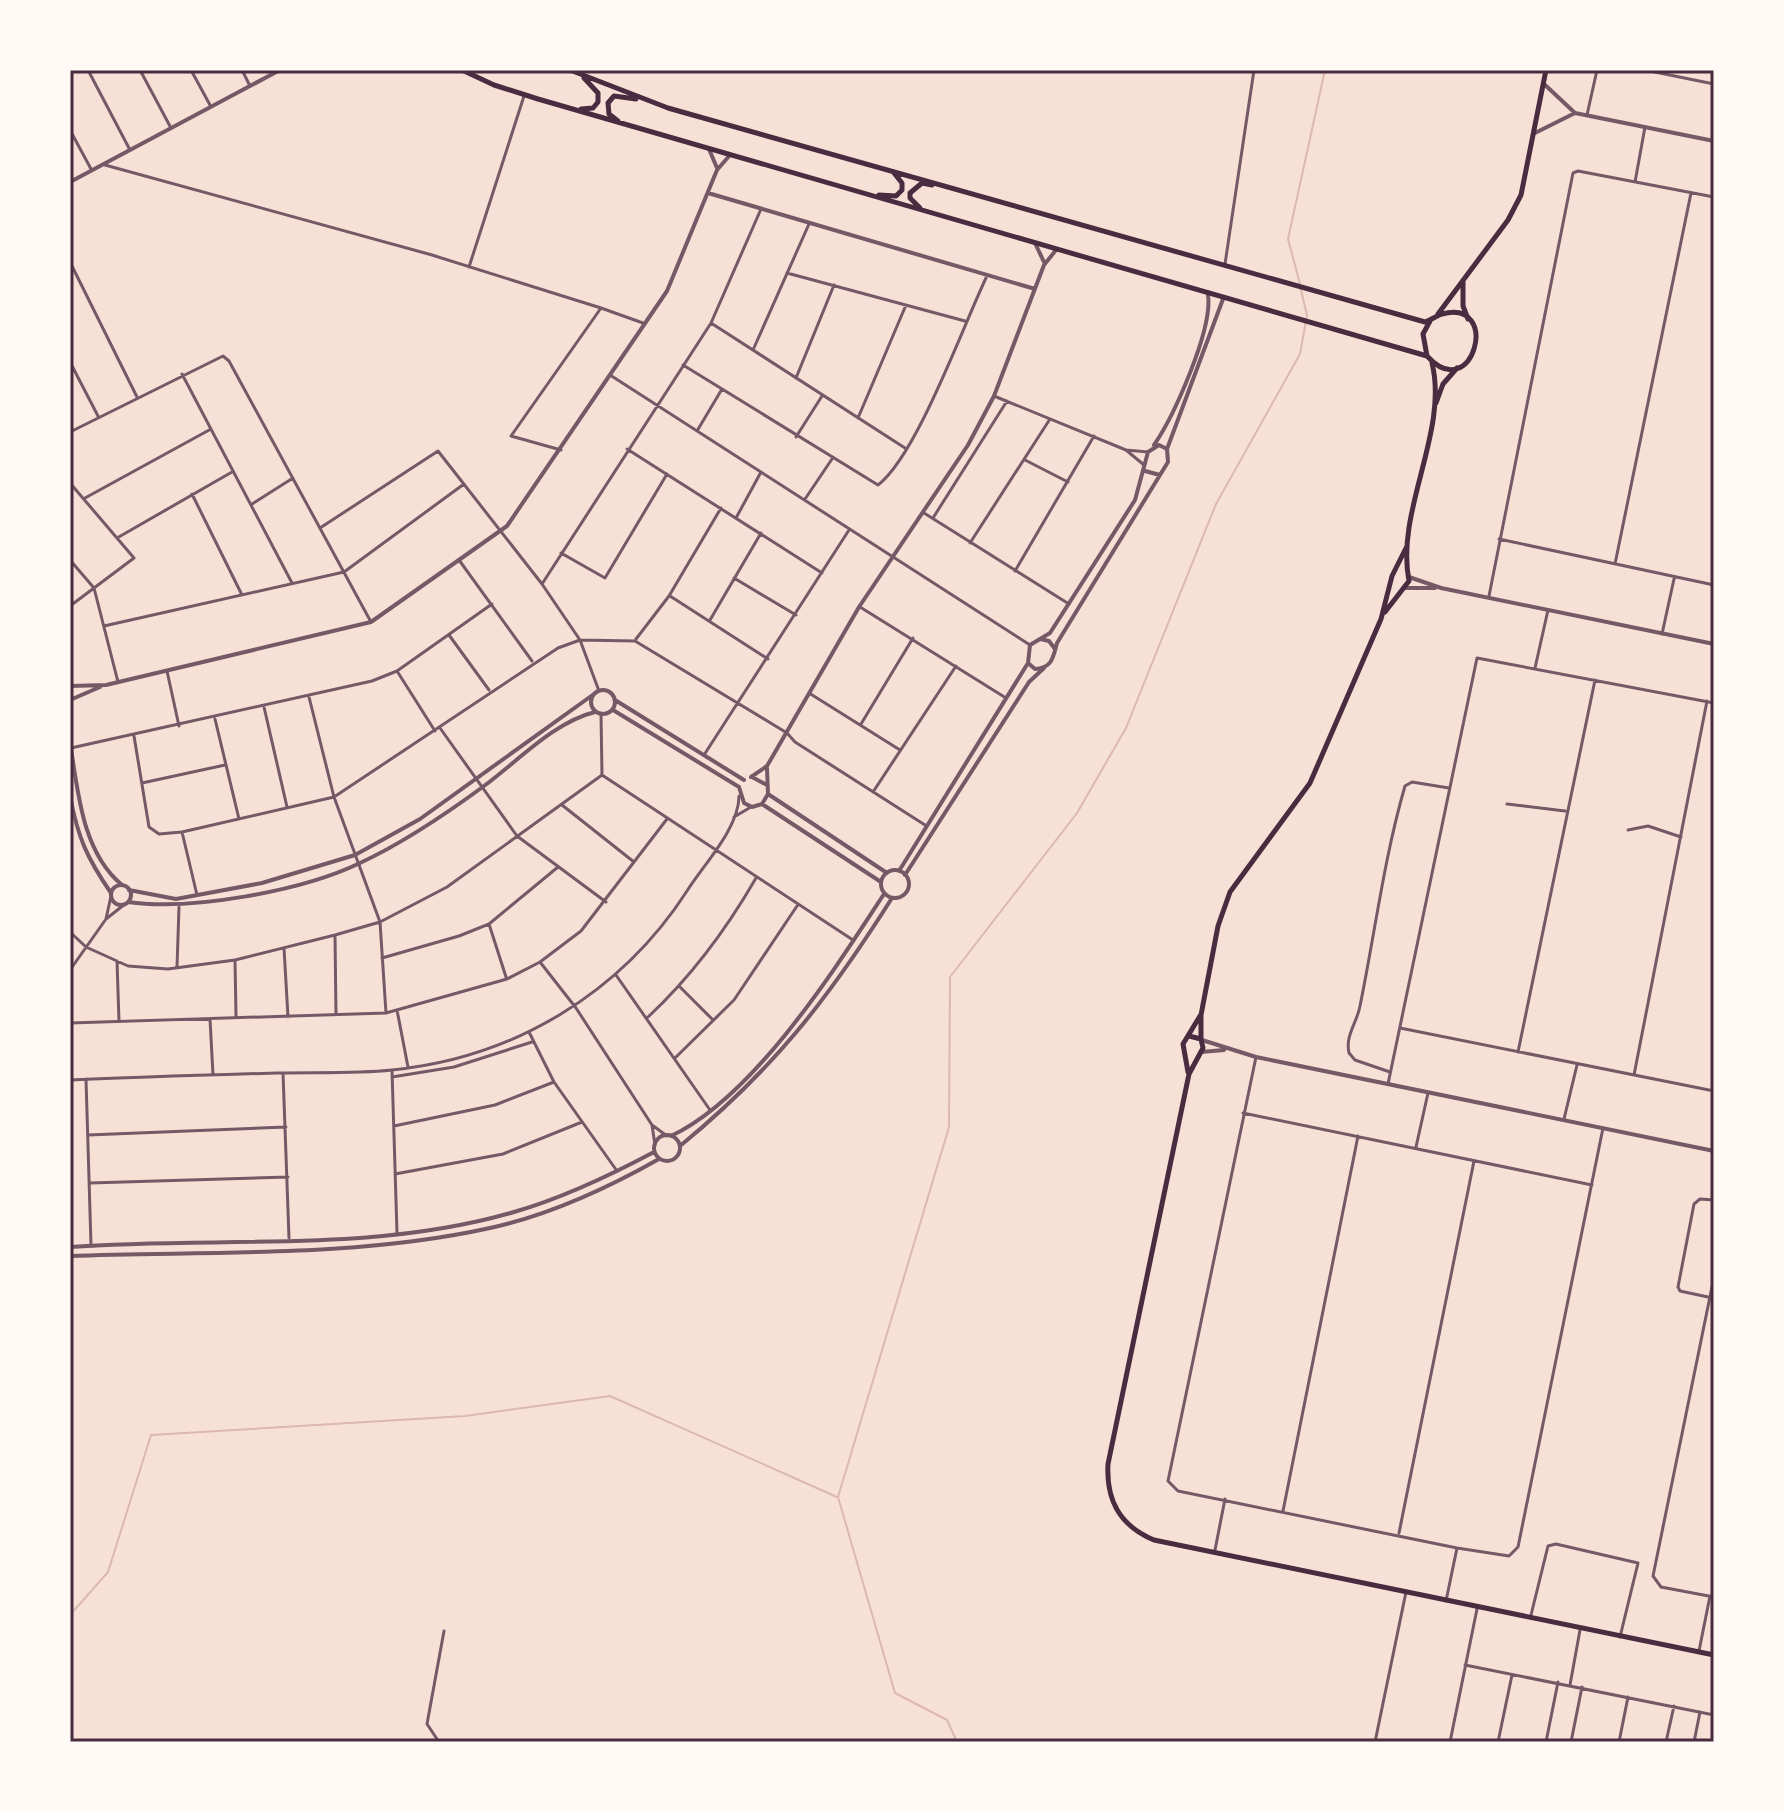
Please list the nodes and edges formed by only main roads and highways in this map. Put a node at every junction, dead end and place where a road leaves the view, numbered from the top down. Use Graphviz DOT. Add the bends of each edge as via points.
graph roads {
  1 [pos="462,70"];
  2 [pos="570,70"];
  3 [pos="1546,70"];
  4 [pos="582,75"];
  5 [pos="668,108"];
  6 [pos="576,109"];
  7 [pos="620,123"];
  8 [pos="889,170"];
  9 [pos="839,187"];
  10 [pos="972,192"];
  11 [pos="930,213"];
  12 [pos="1463,281"];
  13 [pos="1433,319"];
  14 [pos="1470,321"];
  15 [pos="1427,356"];
  16 [pos="1432,362"];
  17 [pos="1458,367"];
  18 [pos="1432,412"];
  19 [pos="1407,546"];
  20 [pos="1394,574"];
  21 [pos="1408,576"];
  22 [pos="1392,582"];
  23 [pos="1405,588"];
  24 [pos="1381,619"];
  25 [pos="1201,1015"];
  26 [pos="1189,1036"];
  27 [pos="1201,1040"];
  28 [pos="1187,1053"];
  29 [pos="1200,1053"];
  30 [pos="1189,1074"];
  31 [pos="1714,1655"];
  1 -- 6 [label="main road"];
  2 -- 4 [label="main road"];
  3 -- 12 [label="main road" via="1525,184 1517,204"];
  4 -- 5 [label="main road"];
  4 -- 6 [label="main road" via="598,93 598,102 593,108"];
  5 -- 7 [label="main road" via="614,96 609,114"];
  5 -- 8 [label="main road"];
  6 -- 7 [label="main road"];
  7 -- 9 [label="main road"];
  8 -- 9 [label="main road" via="902,183 896,196"];
  8 -- 10 [label="main road"];
  9 -- 11 [label="main road"];
  10 -- 11 [label="main road" via="922,183 910,198"];
  10 -- 13 [label="main road" via="1425,322"];
  11 -- 15 [label="main road"];
  12 -- 13 [label="main road"];
  12 -- 14 [label="main road" via="1463,306"];
  13 -- 14 [label="main road" via="1453,313"];
  13 -- 15 [label="main road" via="1423,334"];
  14 -- 17 [label="main road" via="1477,347"];
  15 -- 16 [label="main road"];
  16 -- 17 [label="main road"];
  16 -- 18 [label="main road"];
  17 -- 18 [label="main road" via="1443,384"];
  18 -- 19 [label="main road"];
  19 -- 20 [label="main road"];
  19 -- 21 [label="main road"];
  20 -- 21 [label="main road"];
  20 -- 22 [label="main road"];
  21 -- 23 [label="main road"];
  22 -- 23 [label="main road"];
  22 -- 24 [label="main road"];
  23 -- 24 [label="main road"];
  24 -- 25 [label="main road" via="1310,783 1230,892"];
  25 -- 26 [label="main road"];
  25 -- 27 [label="main road"];
  26 -- 27 [label="main road"];
  26 -- 28 [label="main road" via="1183,1044"];
  27 -- 29 [label="main road"];
  28 -- 29 [label="main road"];
  28 -- 30 [label="main road"];
  29 -- 30 [label="main road"];
  30 -- 31 [label="main road" via="1107,1476 1115,1507 1131,1529 1154,1540 1214,1553"];
}
